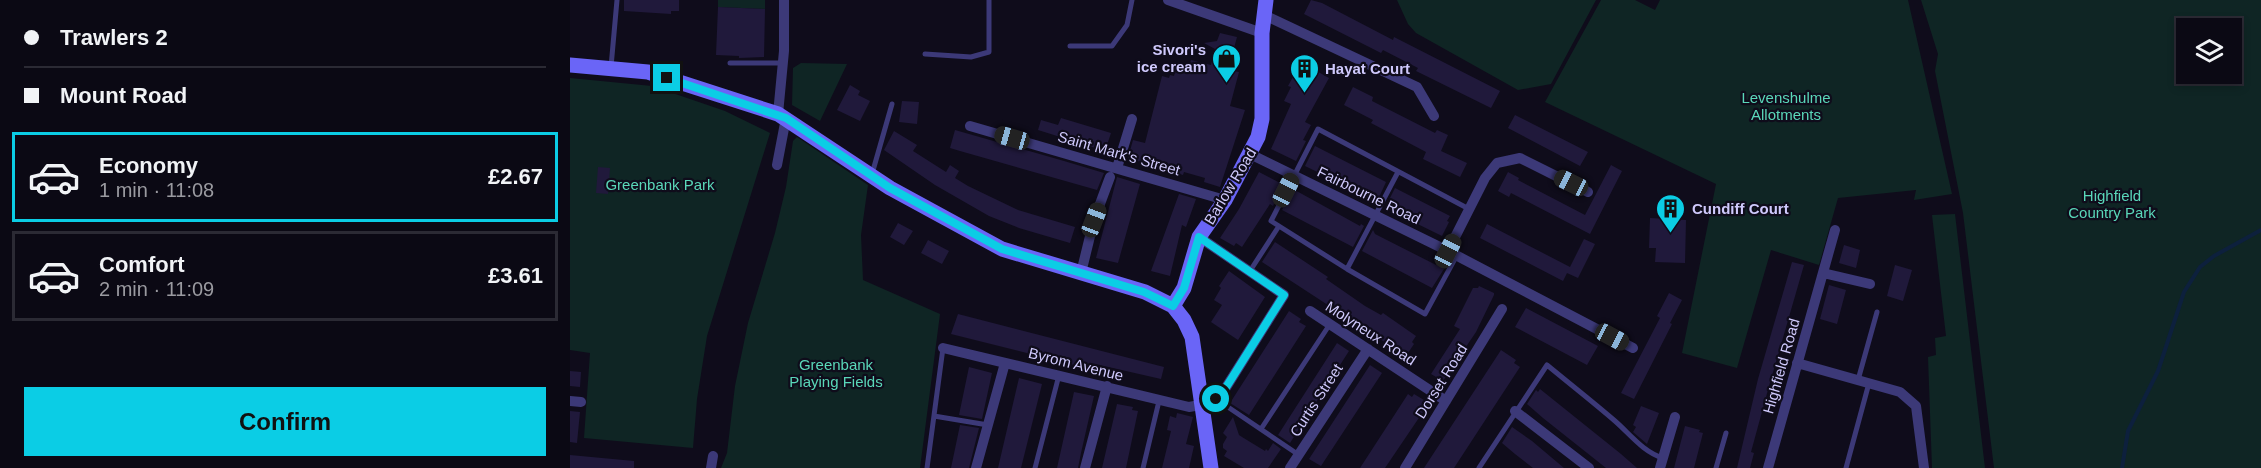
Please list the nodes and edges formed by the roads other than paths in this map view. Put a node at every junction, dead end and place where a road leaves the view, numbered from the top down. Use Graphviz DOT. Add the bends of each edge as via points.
graph roads {
  1 [pos="617,0"];
  2 [pos="784,0"];
  3 [pos="988,0"];
  4 [pos="1132,0"];
  5 [pos="1168,0"];
  6 [pos="1265,8"];
  7 [pos="1262,33"];
  8 [pos="1070,46"];
  9 [pos="925,54"];
  10 [pos="730,63"];
  11 [pos="783,63"];
  12 [pos="570,65"];
  13 [pos="611,69"];
  14 [pos="892,104"];
  15 [pos="782,116"];
  16 [pos="1434,116"];
  17 [pos="1132,119"];
  18 [pos="970,126"];
  19 [pos="1250,154"];
  20 [pos="777,165"];
  21 [pos="1114,172"];
  22 [pos="1398,172"];
  23 [pos="872,175"];
  24 [pos="1294,175"];
  25 [pos="1588,192"];
  26 [pos="1225,200"];
  27 [pos="1469,209"];
  28 [pos="1375,215"];
  29 [pos="1279,226"];
  30 [pos="1835,230"];
  31 [pos="1199,237"];
  32 [pos="1452,253"];
  33 [pos="1347,269"];
  34 [pos="1250,271"];
  35 [pos="1081,273"];
  36 [pos="1823,273"];
  37 [pos="1870,284"];
  38 [pos="1173,306"];
  39 [pos="1503,309"];
  40 [pos="1310,311"];
  41 [pos="1877,312"];
  42 [pos="1330,324"];
  43 [pos="943,348"];
  44 [pos="1368,348"];
  45 [pos="1633,348"];
  46 [pos="1005,363"];
  47 [pos="1797,363"];
  48 [pos="1059,375"];
  49 [pos="1863,382"];
  50 [pos="1107,386"];
  51 [pos="1159,400"];
  52 [pos="1446,401"];
  53 [pos="1209,402"];
  54 [pos="1515,411"];
  55 [pos="934,416"];
  56 [pos="1675,417"];
  57 [pos="988,425"];
  58 [pos="1261,429"];
  59 [pos="1726,433"];
  60 [pos="1299,455"];
  61 [pos="713,456"];
  62 [pos="1661,463"];
  63 [pos="711,468"];
  64 [pos="927,468"];
  65 [pos="976,468"];
  66 [pos="1035,468"];
  67 [pos="1085,468"];
  68 [pos="1143,468"];
  69 [pos="1211,468"];
  70 [pos="1290,468"];
  71 [pos="1405,468"];
  72 [pos="1479,468"];
  73 [pos="1589,468"];
  74 [pos="1716,468"];
  75 [pos="1768,468"];
  76 [pos="1846,468"];
  77 [pos="1924,468"];
  1 -- 13 [label="lane"];
  2 -- 11 [label="street"];
  3 -- 9 [label="lane" via="989,52 971,57"];
  4 -- 8 [label="lane" via="1127,25 1112,46"];
  5 -- 7 [label="street"];
  6 -- 7 [label="main road, Barlow Road"];
  6 -- 16 [label="street" via="1417,87"];
  7 -- 19 [label="main road, Barlow Road" via="1263,119"];
  10 -- 11 [label="lane"];
  11 -- 15 [label="street"];
  12 -- 13 [label="main road"];
  13 -- 15 [label="main road" via="648,72"];
  14 -- 23 [label="lane"];
  15 -- 20 [label="street"];
  15 -- 23 [label="main road"];
  17 -- 21 [label="street"];
  18 -- 21 [label="street, Saint Mark's Street"];
  19 -- 24 [label="street, Fairbourne Road"];
  19 -- 26 [label="main road, Barlow Road"];
  21 -- 26 [label="street, Saint Mark's Street"];
  21 -- 35 [label="street" via="1094,220"];
  22 -- 24 [label="lane" via="1318,129"];
  22 -- 27 [label="lane"];
  22 -- 28 [label="lane"];
  23 -- 35 [label="main road" via="1002,249"];
  24 -- 28 [label="street, Fairbourne Road"];
  24 -- 29 [label="lane" via="1271,221"];
  25 -- 27 [label="street" via="1520,158 1497,164"];
  26 -- 31 [label="main road, Barlow Road"];
  27 -- 32 [label="street"];
  28 -- 32 [label="street, Fairbourne Road"];
  28 -- 33 [label="lane"];
  29 -- 33 [label="lane"];
  29 -- 34 [label="lane"];
  30 -- 36 [label="street, Highfield Road"];
  31 -- 34 [label="street"];
  31 -- 38 [label="main road, Barlow Road" via="1184,288"];
  32 -- 33 [label="lane" via="1425,314"];
  32 -- 45 [label="street, Fairbourne Road"];
  34 -- 53 [label="street" via="1284,295 1220,397"];
  35 -- 38 [label="main road" via="1144,292"];
  36 -- 37 [label="street"];
  36 -- 47 [label="street, Highfield Road"];
  38 -- 53 [label="main road" via="1192,337"];
  39 -- 52 [label="street, Dorset Road"];
  40 -- 42 [label="street, Molyneux Road"];
  41 -- 49 [label="lane"];
  42 -- 44 [label="street, Molyneux Road"];
  42 -- 58 [label="lane"];
  43 -- 46 [label="street, Byrom Avenue"];
  43 -- 55 [label="lane"];
  44 -- 52 [label="street, Molyneux Road"];
  44 -- 60 [label="street, Curtis Street"];
  46 -- 48 [label="street, Byrom Avenue"];
  46 -- 57 [label="street"];
  47 -- 49 [label="street"];
  47 -- 75 [label="street, Highfield Road"];
  48 -- 50 [label="street, Byrom Avenue"];
  48 -- 66 [label="lane"];
  49 -- 76 [label="lane"];
  49 -- 77 [label="street" via="1900,392 1916,406"];
  50 -- 51 [label="street, Byrom Avenue"];
  50 -- 67 [label="street"];
  51 -- 53 [label="street, Byrom Avenue" via="1189,407"];
  51 -- 68 [label="lane"];
  52 -- 71 [label="street, Dorset Road"];
  53 -- 58 [label="lane"];
  53 -- 69 [label="main road"];
  54 -- 62 [label="lane" via="1547,365"];
  54 -- 72 [label="lane"];
  54 -- 73 [label="street"];
  55 -- 57 [label="lane"];
  55 -- 64 [label="lane"];
  56 -- 62 [label="street"];
  57 -- 65 [label="street"];
  58 -- 60 [label="lane"];
  59 -- 74 [label="lane"];
  60 -- 70 [label="street, Curtis Street"];
  61 -- 63 [label="street"];
}
